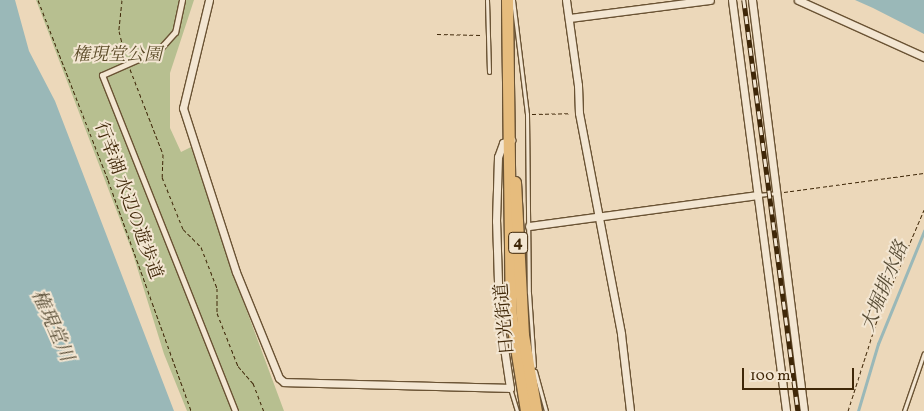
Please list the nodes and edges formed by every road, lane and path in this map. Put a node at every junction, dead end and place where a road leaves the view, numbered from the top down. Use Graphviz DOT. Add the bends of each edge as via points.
graph roads {
  1 [pos="38,0"];
  2 [pos="122,0"];
  3 [pos="182,0"];
  4 [pos="209,0"];
  5 [pos="487,0"];
  6 [pos="507,0"];
  7 [pos="513,0"];
  8 [pos="566,0"];
  9 [pos="710,0"];
  10 [pos="732,0"];
  11 [pos="752,0"];
  12 [pos="798,0"];
  13 [pos="569,18"];
  14 [pos="437,34"];
  15 [pos="488,35"];
  16 [pos="924,57"];
  17 [pos="128,65"];
  18 [pos="489,72"];
  19 [pos="579,113"];
  20 [pos="527,114"];
  21 [pos="511,140"];
  22 [pos="924,173"];
  23 [pos="776,193"];
  24 [pos="758,195"];
  25 [pos="924,210"];
  26 [pos="600,215"];
  27 [pos="529,226"];
  28 [pos="924,353"];
  29 [pos="531,369"];
  30 [pos="510,388"];
  31 [pos="191,411"];
  32 [pos="235,411"];
  33 [pos="264,411"];
  34 [pos="517,411"];
  35 [pos="526,411"];
  36 [pos="536,411"];
  37 [pos="546,411"];
  38 [pos="630,411"];
  39 [pos="786,411"];
  40 [pos="804,411"];
  41 [pos="848,411"];
  42 [pos="904,411"];
  1 -- 31 [label="path, 行幸湖 水辺の遊歩道"];
  2 -- 17 [label="path" via="120,44"];
  3 -- 17 [label="street" via="179,21 169,41 148,57"];
  4 -- 30 [label="street" via="184,108 236,272 279,378 292,382"];
  5 -- 15 [label="lane"];
  6 -- 21 [label="highway, 日光街道 / 4"];
  7 -- 20 [label="lane"];
  8 -- 13 [label="street"];
  9 -- 13 [label="street"];
  10 -- 24 [label="street"];
  11 -- 23 [label="street"];
  12 -- 16 [label="street"];
  13 -- 19 [label="street"];
  14 -- 15 [label="path"];
  15 -- 18 [label="lane"];
  17 -- 32 [label="street" via="102,75"];
  17 -- 33 [label="path" via="162,154 162,177 183,229 201,247 217,288 217,313 238,366 253,383"];
  19 -- 20 [label="path"];
  19 -- 26 [label="street"];
  20 -- 27 [label="lane"];
  21 -- 29 [label="highway, 日光街道 / 4" via="521,312"];
  21 -- 30 [label="street" via="500,147 498,157 496,221 499,314"];
  21 -- 35 [label="highway, 日光街道 / 4" via="511,316"];
  22 -- 23 [label="path"];
  23 -- 24 [label="lane"];
  23 -- 40 [label="street"];
  24 -- 26 [label="street"];
  24 -- 39 [label="street"];
  25 -- 41 [label="path" via="877,320"];
  26 -- 27 [label="street"];
  26 -- 38 [label="street" via="621,334"];
  27 -- 29 [label="lane"];
  28 -- 42 [label="lane"];
  29 -- 36 [label="highway, 日光街道 / 4"];
  29 -- 37 [label="lane"];
  30 -- 34 [label="lane"];
}
